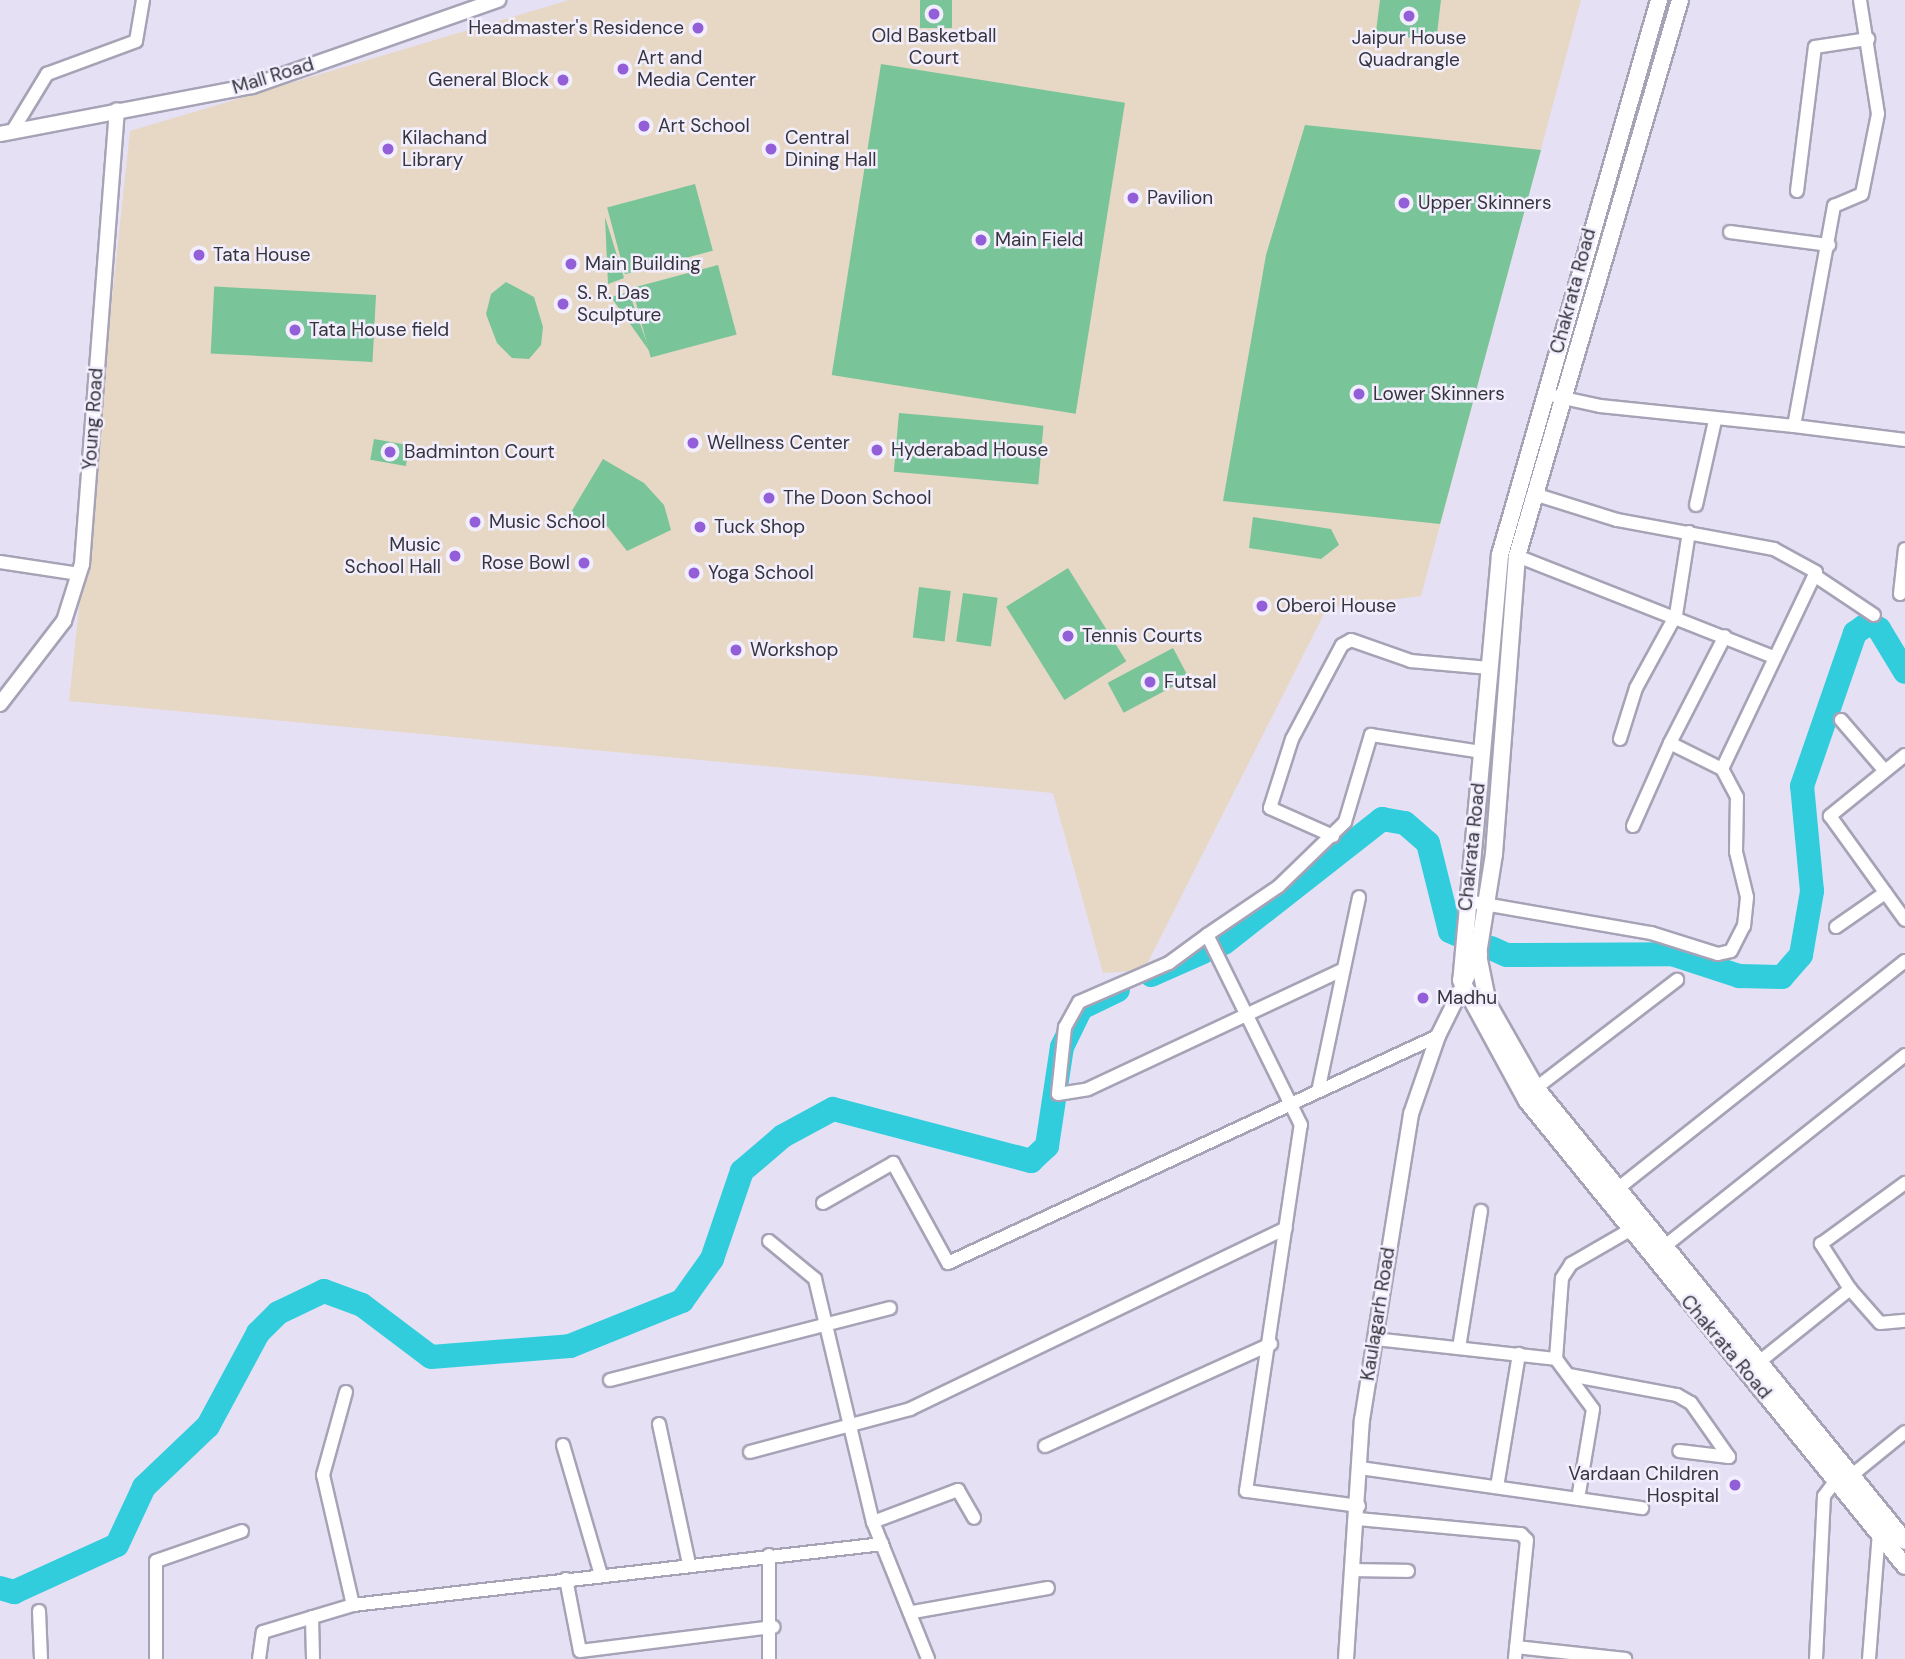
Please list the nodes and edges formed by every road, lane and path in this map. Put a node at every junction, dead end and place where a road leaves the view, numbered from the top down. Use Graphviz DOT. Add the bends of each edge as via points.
graph roads {
  1 [pos="143,0"];
  2 [pos="498,0"];
  3 [pos="1659,0"];
  4 [pos="1681,0"];
  5 [pos="1860,0"];
  6 [pos="1868,39"];
  7 [pos="117,110"];
  8 [pos="7,132"];
  9 [pos="1797,191"];
  10 [pos="1730,232"];
  11 [pos="1829,246"];
  12 [pos="1545,394"];
  13 [pos="1562,398"];
  14 [pos="1715,421"];
  15 [pos="1794,426"];
  16 [pos="1905,440"];
  17 [pos="1534,494"];
  18 [pos="1696,505"];
  19 [pos="1689,532"];
  20 [pos="1905,549"];
  21 [pos="1517,556"];
  22 [pos="0,562"];
  23 [pos="79,574"];
  24 [pos="1814,575"];
  25 [pos="1900,594"];
  26 [pos="1676,615"];
  27 [pos="1874,615"];
  28 [pos="1725,636"];
  29 [pos="1773,657"];
  30 [pos="1489,668"];
  31 [pos="0,704"];
  32 [pos="1841,720"];
  33 [pos="1620,738"];
  34 [pos="1670,743"];
  35 [pos="1482,751"];
  36 [pos="1903,759"];
  37 [pos="1722,769"];
  38 [pos="1885,771"];
  39 [pos="1633,826"];
  40 [pos="1332,836"];
  41 [pos="1885,893"];
  42 [pos="1359,897"];
  43 [pos="1467,901"];
  44 [pos="1486,904"];
  45 [pos="1905,920"];
  46 [pos="1836,927"];
  47 [pos="1207,935"];
  48 [pos="1478,954"];
  49 [pos="1905,961"];
  50 [pos="1342,970"];
  51 [pos="1677,979"];
  52 [pos="1461,980"];
  53 [pos="1247,1014"];
  54 [pos="1437,1037"];
  55 [pos="1905,1055"];
  56 [pos="1319,1087"];
  57 [pos="1536,1088"];
  58 [pos="1289,1102"];
  59 [pos="1905,1183"];
  60 [pos="1618,1188"];
  61 [pos="1605,1199"];
  62 [pos="823,1203"];
  63 [pos="1481,1211"];
  64 [pos="1286,1228"];
  65 [pos="1630,1230"];
  66 [pos="769,1241"];
  67 [pos="1665,1246"];
  68 [pos="1850,1289"];
  69 [pos="890,1307"];
  70 [pos="1903,1320"];
  71 [pos="825,1328"];
  72 [pos="1375,1339"];
  73 [pos="1270,1344"];
  74 [pos="1460,1348"];
  75 [pos="1518,1354"];
  76 [pos="1556,1359"];
  77 [pos="1759,1362"];
  78 [pos="1569,1375"];
  79 [pos="610,1380"];
  80 [pos="346,1392"];
  81 [pos="659,1424"];
  82 [pos="847,1425"];
  83 [pos="1905,1432"];
  84 [pos="563,1445"];
  85 [pos="1045,1446"];
  86 [pos="750,1451"];
  87 [pos="1679,1451"];
  88 [pos="1360,1468"];
  89 [pos="1844,1478"];
  90 [pos="1497,1487"];
  91 [pos="1578,1499"];
  92 [pos="1642,1508"];
  93 [pos="1359,1513"];
  94 [pos="974,1518"];
  95 [pos="873,1522"];
  96 [pos="242,1531"];
  97 [pos="1879,1534"];
  98 [pos="1905,1541"];
  99 [pos="883,1544"];
  100 [pos="769,1555"];
  101 [pos="689,1564"];
  102 [pos="1905,1566"];
  103 [pos="1356,1570"];
  104 [pos="1408,1571"];
  105 [pos="601,1575"];
  106 [pos="566,1579"];
  107 [pos="1048,1588"];
  108 [pos="354,1605"];
  109 [pos="39,1611"];
  110 [pos="913,1612"];
  111 [pos="312,1617"];
  112 [pos="774,1628"];
  113 [pos="1515,1653"];
  114 [pos="41,1659"];
  115 [pos="156,1659"];
  116 [pos="259,1659"];
  117 [pos="313,1659"];
  118 [pos="769,1659"];
  119 [pos="928,1659"];
  120 [pos="1346,1659"];
  121 [pos="1625,1659"];
  122 [pos="1816,1659"];
  123 [pos="1869,1659"];
  1 -- 8 [label="street" via="136,41 47,74"];
  2 -- 7 [label="street, Mall Road" via="252,86"];
  3 -- 12 [label="main road, Chakrata Road"];
  4 -- 13 [label="main road, Chakrata Road"];
  5 -- 6 [label="street"];
  6 -- 9 [label="street" via="1815,47"];
  6 -- 11 [label="street" via="1878,114 1862,194 1836,202"];
  7 -- 8 [label="street, Mall Road"];
  7 -- 23 [label="street, Young Road"];
  10 -- 11 [label="street"];
  11 -- 15 [label="street"];
  12 -- 13 [label="street"];
  12 -- 30 [label="main road, Chakrata Road" via="1500,555"];
  13 -- 14 [label="street"];
  13 -- 17 [label="main road, Chakrata Road"];
  14 -- 15 [label="street"];
  14 -- 18 [label="street"];
  15 -- 16 [label="street"];
  17 -- 19 [label="street" via="1617,520"];
  17 -- 21 [label="main road, Chakrata Road"];
  19 -- 24 [label="street" via="1782,551 1815,569"];
  19 -- 26 [label="street"];
  20 -- 25 [label="street"];
  21 -- 26 [label="street"];
  21 -- 44 [label="main road, Chakrata Road"];
  22 -- 23 [label="street"];
  23 -- 31 [label="street, Young Road" via="53,640"];
  24 -- 27 [label="street"];
  24 -- 29 [label="street"];
  26 -- 28 [label="street"];
  26 -- 33 [label="street" via="1636,688"];
  28 -- 29 [label="street"];
  28 -- 34 [label="street"];
  29 -- 37 [label="street"];
  30 -- 35 [label="main road, Chakrata Road"];
  30 -- 40 [label="street" via="1411,661 1351,640 1342,645 1292,739 1270,808"];
  32 -- 38 [label="street"];
  34 -- 37 [label="street"];
  34 -- 39 [label="street"];
  35 -- 40 [label="street" via="1371,735 1349,812"];
  35 -- 43 [label="main road, Chakrata Road"];
  36 -- 38 [label="street"];
  37 -- 44 [label="street" via="1737,797 1736,852 1747,897 1742,932 1725,954 1651,933"];
  38 -- 41 [label="street" via="1830,816"];
  40 -- 47 [label="street" via="1279,886"];
  41 -- 45 [label="street"];
  41 -- 46 [label="street"];
  42 -- 50 [label="street"];
  43 -- 44 [label="street"];
  43 -- 52 [label="main road, Chakrata Road"];
  44 -- 48 [label="main road, Chakrata Road"];
  47 -- 53 [label="street"];
  47 -- 53 [label="street" via="1169,963 1079,1002 1067,1019 1055,1088 1088,1089"];
  48 -- 52 [label="street, Kaulagarh Road"];
  48 -- 57 [label="main road, Chakrata Road" via="1488,1004"];
  49 -- 60 [label="street"];
  50 -- 53 [label="street"];
  50 -- 56 [label="street"];
  51 -- 57 [label="street"];
  52 -- 54 [label="street, Kaulagarh Road"];
  52 -- 61 [label="main road, Chakrata Road" via="1527,1101"];
  53 -- 58 [label="street"];
  54 -- 56 [label="street"];
  54 -- 72 [label="street, Kaulagarh Road" via="1411,1114"];
  55 -- 67 [label="street"];
  56 -- 58 [label="street"];
  57 -- 60 [label="main road, Chakrata Road"];
  58 -- 62 [label="street" via="1205,1147 948,1263 893,1163"];
  58 -- 64 [label="street" via="1301,1125"];
  59 -- 68 [label="street" via="1821,1244"];
  60 -- 61 [label="street"];
  60 -- 67 [label="main road, Chakrata Road"];
  61 -- 65 [label="main road, Chakrata Road"];
  63 -- 74 [label="street"];
  64 -- 73 [label="street"];
  64 -- 82 [label="street" via="910,1409"];
  65 -- 76 [label="street" via="1566,1269"];
  65 -- 89 [label="main road, Chakrata Road"];
  66 -- 71 [label="street" via="813,1275"];
  67 -- 77 [label="main road, Chakrata Road"];
  68 -- 70 [label="street" via="1880,1323"];
  68 -- 77 [label="street"];
  69 -- 71 [label="street"];
  71 -- 79 [label="street"];
  71 -- 82 [label="street"];
  72 -- 74 [label="street"];
  72 -- 88 [label="street, Kaulagarh Road"];
  73 -- 85 [label="street"];
  73 -- 93 [label="street" via="1246,1490"];
  74 -- 75 [label="street"];
  75 -- 76 [label="street"];
  75 -- 90 [label="street"];
  76 -- 78 [label="street"];
  77 -- 89 [label="main road, Chakrata Road"];
  78 -- 87 [label="street" via="1677,1395 1690,1403 1729,1457"];
  78 -- 91 [label="street" via="1594,1409"];
  80 -- 108 [label="street" via="323,1475"];
  81 -- 101 [label="street"];
  82 -- 86 [label="street"];
  82 -- 95 [label="street"];
  83 -- 89 [label="street"];
  84 -- 105 [label="street"];
  88 -- 90 [label="street"];
  88 -- 93 [label="street, Kaulagarh Road"];
  89 -- 97 [label="main road, Chakrata Road"];
  89 -- 98 [label="main road, Chakrata Road"];
  89 -- 122 [label="street" via="1824,1496"];
  90 -- 91 [label="street"];
  91 -- 92 [label="street"];
  93 -- 103 [label="street, Kaulagarh Road"];
  93 -- 113 [label="street" via="1521,1534 1527,1539"];
  94 -- 95 [label="street" via="958,1490"];
  95 -- 99 [label="street"];
  96 -- 115 [label="street" via="156,1561"];
  97 -- 102 [label="main road, Chakrata Road"];
  97 -- 123 [label="street"];
  99 -- 100 [label="street"];
  99 -- 110 [label="street"];
  100 -- 101 [label="street"];
  100 -- 112 [label="street"];
  101 -- 105 [label="street"];
  103 -- 104 [label="street"];
  103 -- 120 [label="street, Kaulagarh Road"];
  105 -- 106 [label="street"];
  106 -- 108 [label="street"];
  106 -- 112 [label="street" via="580,1651"];
  107 -- 110 [label="street"];
  108 -- 111 [label="street"];
  109 -- 114 [label="street"];
  110 -- 119 [label="street"];
  111 -- 116 [label="street" via="263,1632"];
  111 -- 117 [label="street"];
  112 -- 118 [label="street"];
  113 -- 121 [label="street"];
}
